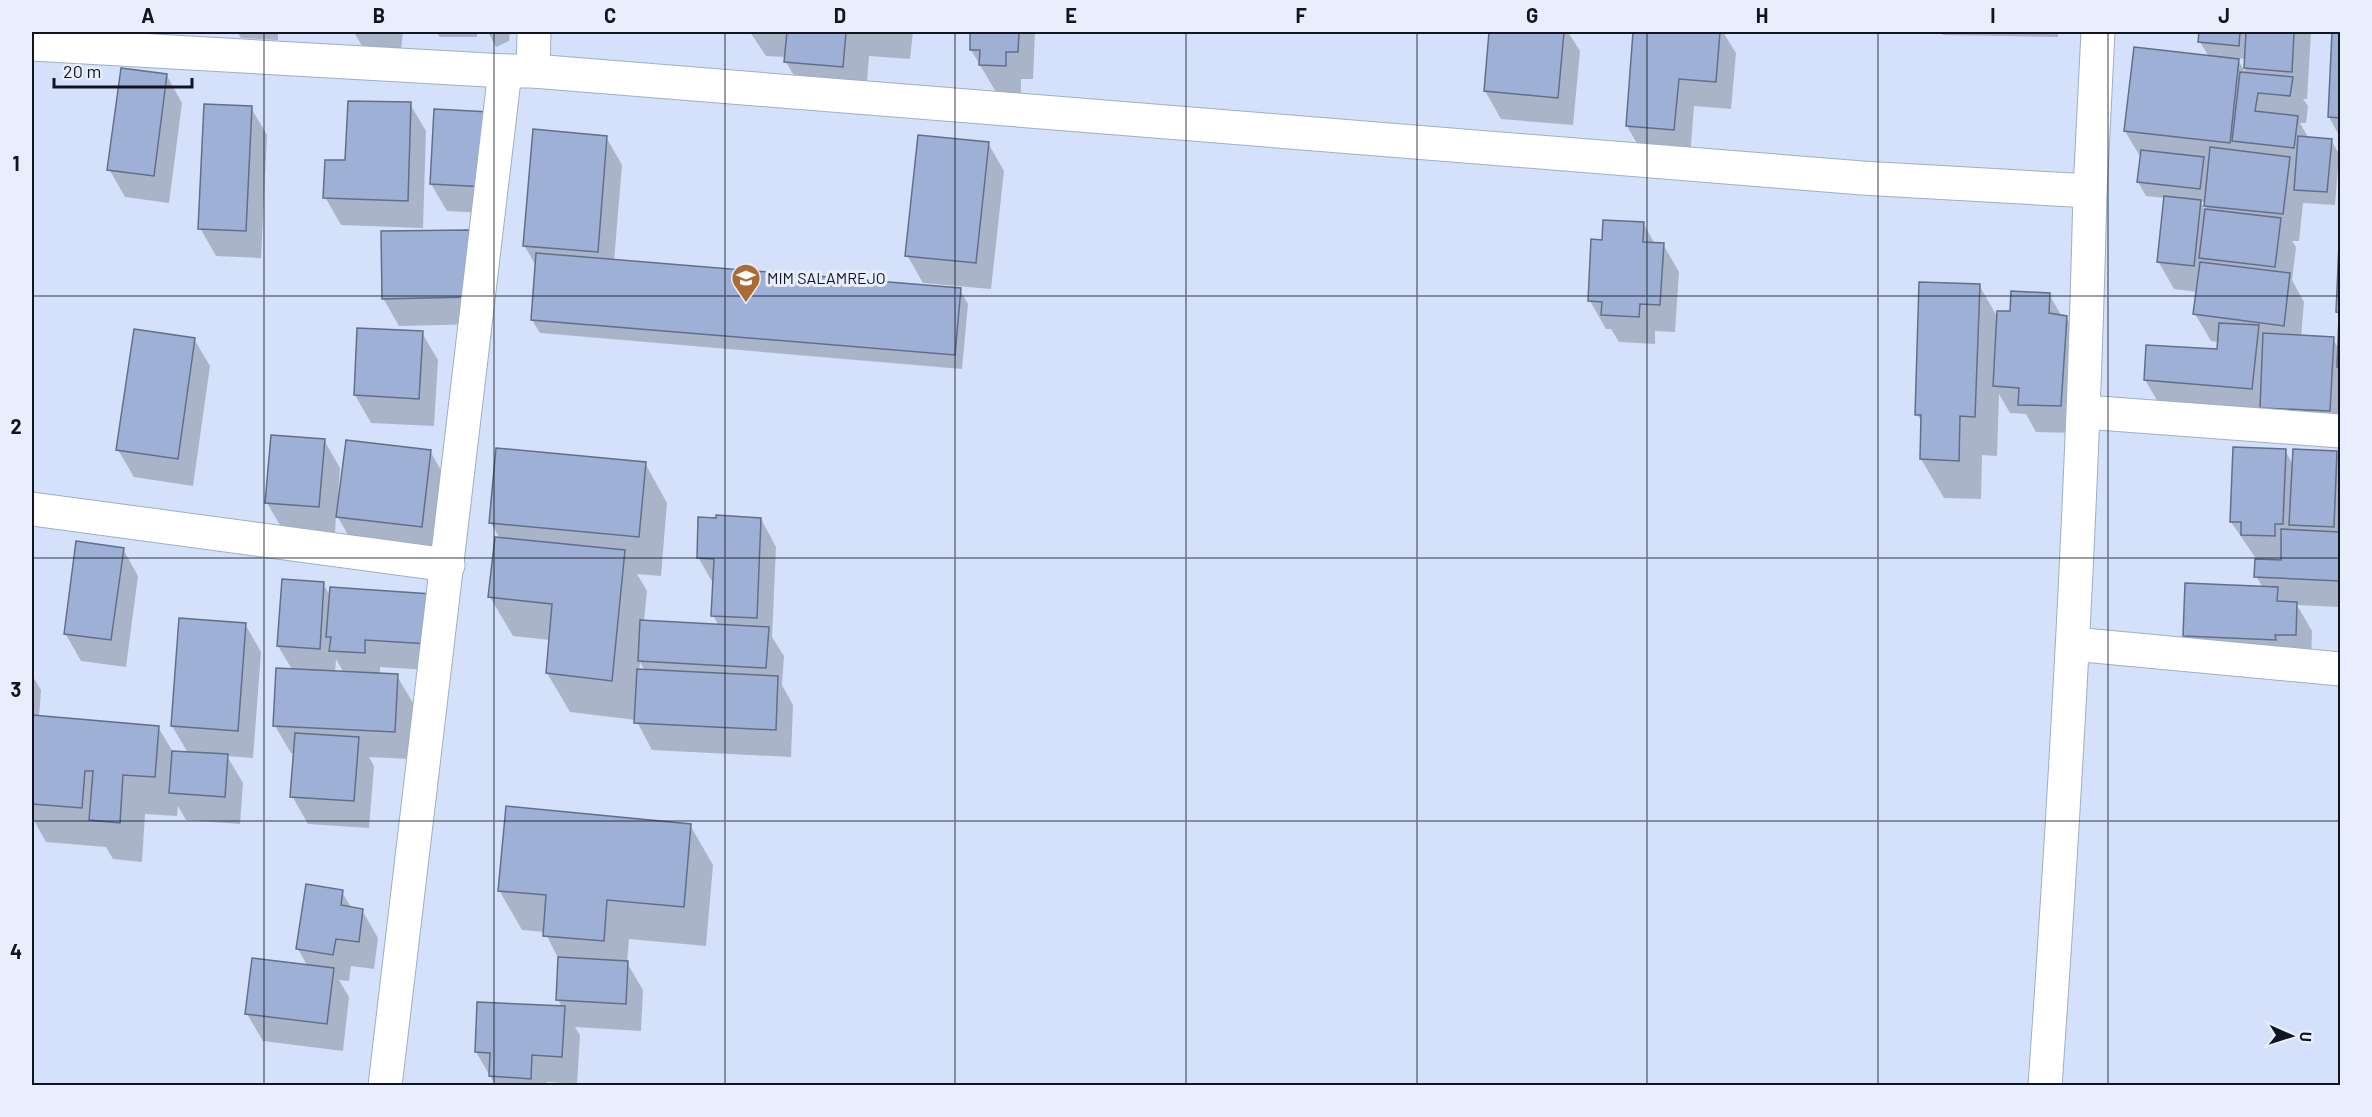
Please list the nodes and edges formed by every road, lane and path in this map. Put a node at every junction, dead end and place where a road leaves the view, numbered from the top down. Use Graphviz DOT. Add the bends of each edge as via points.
graph roads {
  1 [pos="534,32"];
  2 [pos="2098,32"];
  3 [pos="191,43"];
  4 [pos="32,44"];
  5 [pos="519,71"];
  6 [pos="2090,191"];
  7 [pos="2085,412"];
  8 [pos="2340,431"];
  9 [pos="32,509"];
  10 [pos="448,564"];
  11 [pos="2073,644"];
  12 [pos="2340,669"];
  13 [pos="385,1086"];
  14 [pos="2045,1086"];
  1 -- 5 [label="street"];
  2 -- 6 [label="street"];
  3 -- 4 [label="street"];
  3 -- 5 [label="street"];
  5 -- 6 [label="street" via="1862,178"];
  5 -- 10 [label="street"];
  6 -- 7 [label="street"];
  7 -- 8 [label="street"];
  7 -- 11 [label="street"];
  9 -- 10 [label="street"];
  10 -- 13 [label="street"];
  11 -- 12 [label="street"];
  11 -- 14 [label="street"];
}
